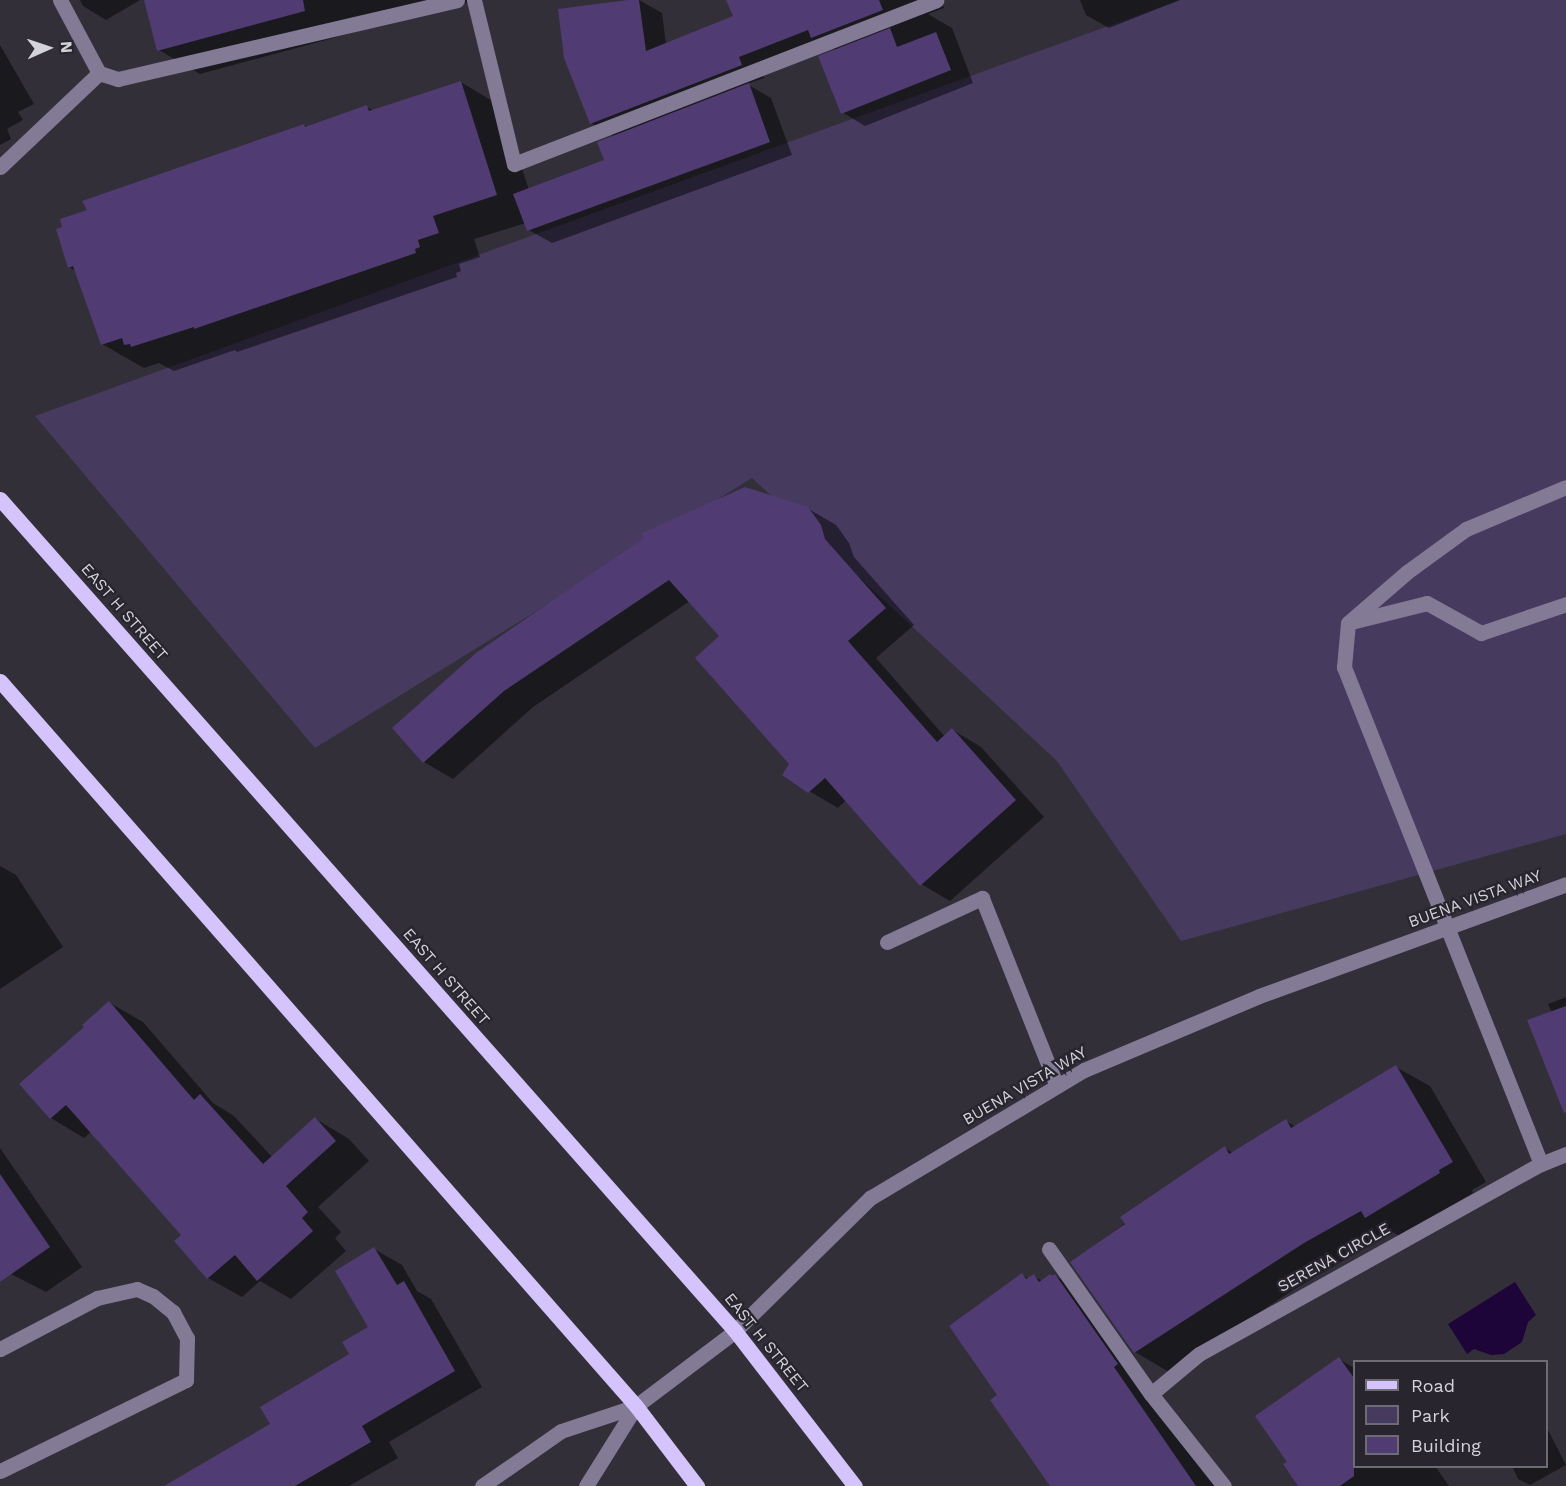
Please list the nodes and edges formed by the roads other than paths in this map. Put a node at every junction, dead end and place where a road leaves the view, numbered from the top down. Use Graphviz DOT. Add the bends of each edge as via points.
graph roads {
  1 [pos="60,0"];
  2 [pos="457,0"];
  3 [pos="474,0"];
  4 [pos="936,0"];
  5 [pos="99,73"];
  6 [pos="0,167"];
  7 [pos="1566,488"];
  8 [pos="0,499"];
  9 [pos="1566,604"];
  10 [pos="1348,623"];
  11 [pos="0,681"];
  12 [pos="1566,884"];
  13 [pos="1446,929"];
  14 [pos="887,942"];
  15 [pos="1057,1086"];
  16 [pos="1566,1154"];
  17 [pos="1541,1164"];
  18 [pos="1049,1249"];
  19 [pos="735,1331"];
  20 [pos="0,1349"];
  21 [pos="1151,1394"];
  22 [pos="636,1406"];
  23 [pos="0,1471"];
  24 [pos="483,1486"];
  25 [pos="586,1486"];
  26 [pos="697,1486"];
  27 [pos="855,1486"];
  28 [pos="1224,1486"];
  1 -- 5 [label="street"];
  2 -- 5 [label="street" via="118,79"];
  3 -- 4 [label="street" via="514,164"];
  5 -- 6 [label="street"];
  7 -- 10 [label="street" via="1466,529 1407,572"];
  8 -- 19 [label="main road, EAST H STREET"];
  9 -- 10 [label="street" via="1481,633 1426,603"];
  10 -- 13 [label="street" via="1344,667"];
  11 -- 22 [label="main road"];
  12 -- 13 [label="street, BUENA VISTA WAY"];
  13 -- 15 [label="street, BUENA VISTA WAY" via="1259,996 1084,1070"];
  13 -- 17 [label="street"];
  14 -- 15 [label="street" via="981,898"];
  15 -- 19 [label="street, BUENA VISTA WAY" via="870,1198"];
  16 -- 17 [label="street, SERENA CIRCLE"];
  17 -- 21 [label="street, SERENA CIRCLE" via="1199,1354"];
  18 -- 21 [label="street"];
  19 -- 22 [label="street, BUENA VISTA WAY"];
  19 -- 27 [label="main road, EAST H STREET"];
  20 -- 23 [label="street" via="98,1298 137,1289 173,1312 187,1338 186,1380"];
  21 -- 28 [label="street"];
  22 -- 24 [label="street, BUENA VISTA WAY" via="561,1431"];
  22 -- 25 [label="street, BUENA VISTA WAY"];
  22 -- 26 [label="main road"];
}
